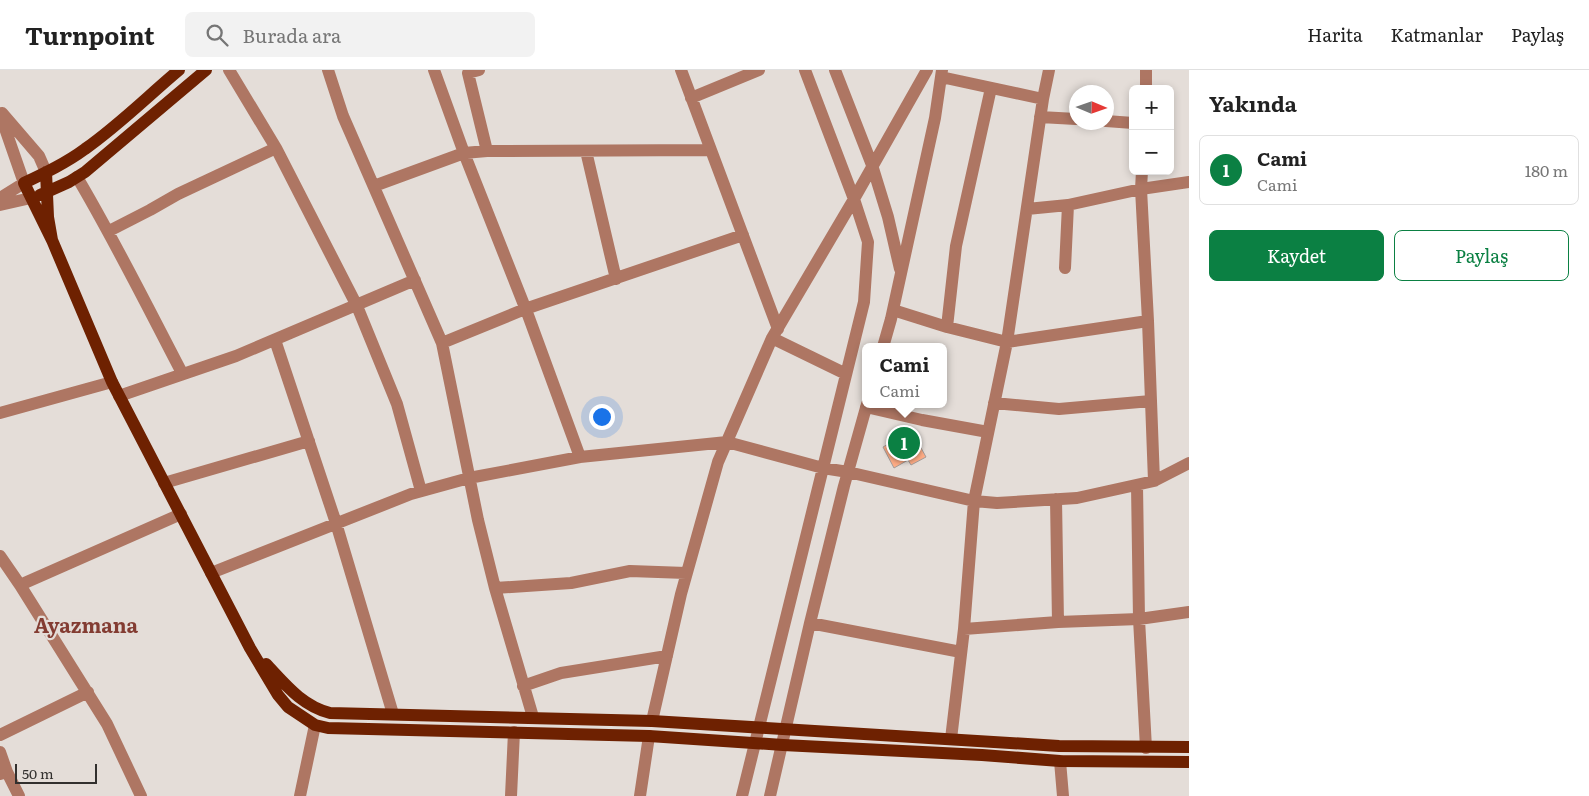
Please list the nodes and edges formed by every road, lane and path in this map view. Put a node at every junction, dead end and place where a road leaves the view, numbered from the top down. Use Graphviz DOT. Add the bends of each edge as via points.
graph roads {
  1 [pos="180,70"];
  2 [pos="206,70"];
  3 [pos="229,70"];
  4 [pos="328,70"];
  5 [pos="434,70"];
  6 [pos="681,70"];
  7 [pos="759,70"];
  8 [pos="805,70"];
  9 [pos="835,70"];
  10 [pos="927,70"];
  11 [pos="1049,70"];
  12 [pos="1146,70"];
  13 [pos="471,71"];
  14 [pos="941,74"];
  15 [pos="1146,85"];
  16 [pos="991,88"];
  17 [pos="691,98"];
  18 [pos="1043,99"];
  19 [pos="0,112"];
  20 [pos="1040,117"];
  21 [pos="1069,119"];
  22 [pos="1114,122"];
  23 [pos="1129,123"];
  24 [pos="276,148"];
  25 [pos="711,150"];
  26 [pos="488,151"];
  27 [pos="586,151"];
  28 [pos="464,153"];
  29 [pos="872,166"];
  30 [pos="46,172"];
  31 [pos="1142,175"];
  32 [pos="78,177"];
  33 [pos="1189,182"];
  34 [pos="24,183"];
  35 [pos="374,186"];
  36 [pos="1141,189"];
  37 [pos="47,192"];
  38 [pos="0,198"];
  39 [pos="31,198"];
  40 [pos="854,199"];
  41 [pos="0,205"];
  42 [pos="1068,205"];
  43 [pos="1027,209"];
  44 [pos="109,231"];
  45 [pos="743,235"];
  46 [pos="52,240"];
  47 [pos="1065,268"];
  48 [pos="901,274"];
  49 [pos="616,278"];
  50 [pos="415,280"];
  51 [pos="357,306"];
  52 [pos="525,310"];
  53 [pos="893,310"];
  54 [pos="1148,321"];
  55 [pos="947,327"];
  56 [pos="775,333"];
  57 [pos="275,340"];
  58 [pos="1007,342"];
  59 [pos="442,343"];
  60 [pos="884,343"];
  61 [pos="182,373"];
  62 [pos="846,374"];
  63 [pos="112,382"];
  64 [pos="119,396"];
  65 [pos="1151,400"];
  66 [pos="994,403"];
  67 [pos="866,408"];
  68 [pos="878,408"];
  69 [pos="0,413"];
  70 [pos="988,432"];
  71 [pos="308,441"];
  72 [pos="727,442"];
  73 [pos="580,457"];
  74 [pos="1189,463"];
  75 [pos="823,468"];
  76 [pos="848,472"];
  77 [pos="469,478"];
  78 [pos="1154,481"];
  79 [pos="164,483"];
  80 [pos="1137,485"];
  81 [pos="421,491"];
  82 [pos="1056,500"];
  83 [pos="974,501"];
  84 [pos="180,514"];
  85 [pos="336,523"];
  86 [pos="0,556"];
  87 [pos="211,573"];
  88 [pos="686,573"];
  89 [pos="5,574"];
  90 [pos="20,585"];
  91 [pos="495,588"];
  92 [pos="1189,612"];
  93 [pos="1139,619"];
  94 [pos="1058,622"];
  95 [pos="810,623"];
  96 [pos="964,629"];
  97 [pos="250,648"];
  98 [pos="961,652"];
  99 [pos="667,656"];
  100 [pos="523,686"];
  101 [pos="88,692"];
  102 [pos="393,714"];
  103 [pos="532,717"];
  104 [pos="652,722"];
  105 [pos="315,725"];
  106 [pos="759,727"];
  107 [pos="786,730"];
  108 [pos="514,732"];
  109 [pos="532,733"];
  110 [pos="0,735"];
  111 [pos="649,736"];
  112 [pos="951,738"];
  113 [pos="755,743"];
  114 [pos="783,745"];
  115 [pos="1189,747"];
  116 [pos="1146,748"];
  117 [pos="0,752"];
  118 [pos="1060,761"];
  119 [pos="1189,762"];
  120 [pos="1147,763"];
  121 [pos="4,773"];
  122 [pos="19,796"];
  123 [pos="141,796"];
  124 [pos="300,796"];
  125 [pos="511,796"];
  126 [pos="640,796"];
  127 [pos="742,796"];
  128 [pos="770,796"];
  129 [pos="1063,796"];
  1 -- 30 [label="main road" via="87,148"];
  2 -- 32 [label="main road"];
  3 -- 24 [label="street"];
  4 -- 35 [label="street" via="343,116"];
  5 -- 28 [label="street"];
  6 -- 17 [label="street"];
  7 -- 17 [label="street"];
  8 -- 40 [label="street"];
  9 -- 29 [label="street"];
  10 -- 29 [label="street"];
  11 -- 18 [label="street"];
  12 -- 15 [label="street"];
  13 -- 26 [label="street"];
  14 -- 16 [label="street"];
  14 -- 48 [label="street" via="935,118"];
  16 -- 18 [label="street"];
  16 -- 55 [label="street" via="956,246"];
  17 -- 25 [label="street"];
  18 -- 20 [label="street"];
  19 -- 30 [label="street" via="39,156"];
  19 -- 34 [label="street"];
  20 -- 21 [label="street"];
  20 -- 43 [label="street"];
  22 -- 23 [label="street"];
  24 -- 44 [label="street"];
  24 -- 51 [label="street"];
  25 -- 27 [label="street"];
  25 -- 45 [label="street"];
  26 -- 27 [label="street"];
  26 -- 28 [label="street"];
  27 -- 49 [label="street"];
  28 -- 35 [label="street"];
  28 -- 52 [label="street"];
  29 -- 40 [label="street"];
  29 -- 48 [label="street"];
  30 -- 34 [label="main road"];
  30 -- 37 [label="main road"];
  31 -- 36 [label="street"];
  32 -- 37 [label="main road"];
  32 -- 44 [label="street"];
  33 -- 36 [label="street"];
  34 -- 38 [label="street"];
  34 -- 39 [label="main road"];
  35 -- 50 [label="street"];
  36 -- 42 [label="street"];
  36 -- 54 [label="street"];
  37 -- 39 [label="main road"];
  37 -- 46 [label="main road"];
  39 -- 41 [label="street"];
  39 -- 46 [label="main road"];
  40 -- 56 [label="street"];
  40 -- 62 [label="street" via="868,242 864,302"];
  42 -- 43 [label="street"];
  42 -- 47 [label="street"];
  43 -- 58 [label="street"];
  44 -- 61 [label="street"];
  45 -- 49 [label="street"];
  45 -- 56 [label="street"];
  46 -- 63 [label="main road"];
  48 -- 53 [label="street"];
  49 -- 52 [label="street"];
  50 -- 51 [label="street"];
  50 -- 59 [label="street"];
  51 -- 57 [label="street"];
  51 -- 81 [label="street" via="397,404"];
  52 -- 59 [label="street"];
  52 -- 73 [label="street"];
  53 -- 55 [label="street"];
  53 -- 60 [label="street"];
  54 -- 58 [label="street"];
  54 -- 65 [label="street"];
  55 -- 58 [label="street"];
  56 -- 62 [label="street"];
  56 -- 72 [label="street"];
  57 -- 61 [label="street"];
  57 -- 71 [label="street"];
  58 -- 66 [label="street"];
  59 -- 77 [label="street"];
  61 -- 64 [label="street"];
  62 -- 75 [label="street"];
  63 -- 64 [label="main road"];
  63 -- 69 [label="street"];
  64 -- 79 [label="main road"];
  65 -- 66 [label="street" via="1059,409"];
  65 -- 78 [label="street"];
  66 -- 70 [label="street"];
  67 -- 76 [label="street"];
  68 -- 70 [label="street"];
  70 -- 83 [label="street"];
  71 -- 79 [label="street"];
  71 -- 85 [label="street"];
  72 -- 73 [label="street"];
  72 -- 75 [label="street"];
  72 -- 88 [label="street" via="718,462"];
  73 -- 77 [label="street"];
  74 -- 78 [label="street"];
  75 -- 76 [label="street"];
  75 -- 106 [label="street"];
  76 -- 83 [label="street"];
  76 -- 95 [label="street"];
  77 -- 81 [label="street"];
  77 -- 91 [label="street"];
  78 -- 80 [label="street"];
  79 -- 84 [label="main road"];
  80 -- 82 [label="street"];
  80 -- 93 [label="street"];
  81 -- 85 [label="street"];
  82 -- 83 [label="street"];
  82 -- 94 [label="street"];
  83 -- 96 [label="street"];
  84 -- 87 [label="main road"];
  84 -- 90 [label="street"];
  85 -- 87 [label="street"];
  85 -- 102 [label="street"];
  86 -- 89 [label="street"];
  87 -- 97 [label="main road"];
  88 -- 91 [label="street" via="630,571 571,583"];
  88 -- 99 [label="street"];
  89 -- 90 [label="street"];
  90 -- 101 [label="street"];
  91 -- 100 [label="street"];
  92 -- 93 [label="street"];
  93 -- 94 [label="street"];
  93 -- 116 [label="street"];
  94 -- 96 [label="street"];
  95 -- 98 [label="street"];
  95 -- 107 [label="street"];
  96 -- 98 [label="street"];
  97 -- 102 [label="main road" via="297,697 317,710"];
  97 -- 105 [label="main road" via="288,707"];
  98 -- 112 [label="street"];
  99 -- 100 [label="street" via="561,672"];
  99 -- 104 [label="street"];
  100 -- 103 [label="street"];
  101 -- 110 [label="street"];
  101 -- 123 [label="street"];
  102 -- 103 [label="main road"];
  103 -- 104 [label="main road"];
  103 -- 109 [label="main road"];
  104 -- 106 [label="main road"];
  104 -- 111 [label="main road"];
  105 -- 108 [label="main road" via="328,728"];
  105 -- 124 [label="street"];
  106 -- 107 [label="main road"];
  106 -- 113 [label="street"];
  107 -- 112 [label="main road"];
  107 -- 114 [label="street"];
  108 -- 109 [label="main road"];
  108 -- 125 [label="street"];
  109 -- 111 [label="main road"];
  111 -- 113 [label="main road"];
  111 -- 126 [label="street"];
  112 -- 116 [label="main road"];
  113 -- 114 [label="main road"];
  113 -- 127 [label="street"];
  114 -- 118 [label="main road"];
  114 -- 128 [label="street"];
  115 -- 116 [label="main road"];
  116 -- 120 [label="main road"];
  117 -- 121 [label="street"];
  118 -- 120 [label="main road"];
  118 -- 129 [label="street"];
  119 -- 120 [label="main road"];
  121 -- 122 [label="street"];
}
